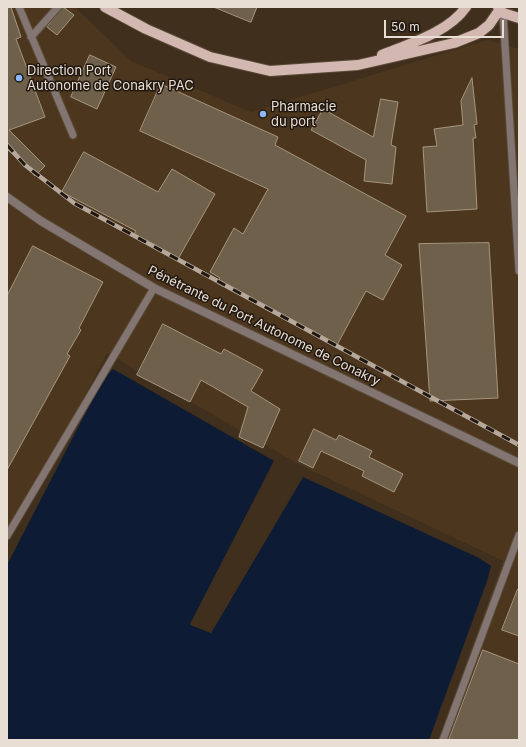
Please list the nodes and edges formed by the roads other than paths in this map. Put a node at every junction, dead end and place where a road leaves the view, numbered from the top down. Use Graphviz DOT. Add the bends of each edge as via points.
graph roads {
  1 [pos="19,7"];
  2 [pos="58,7"];
  3 [pos="105,7"];
  4 [pos="466,7"];
  5 [pos="500,10"];
  6 [pos="519,18"];
  7 [pos="31,37"];
  8 [pos="358,65"];
  9 [pos="73,135"];
  10 [pos="7,197"];
  11 [pos="519,271"];
  12 [pos="154,288"];
  13 [pos="519,463"];
  14 [pos="519,535"];
  15 [pos="7,536"];
  16 [pos="443,740"];
  1 -- 7 [label="lane"];
  2 -- 7 [label="lane"];
  3 -- 8 [label="main road" via="146,29 210,57 270,71"];
  4 -- 8 [label="main road" via="436,32"];
  5 -- 6 [label="main road"];
  5 -- 8 [label="main road" via="479,33 454,43"];
  5 -- 11 [label="lane"];
  7 -- 9 [label="lane"];
  10 -- 12 [label="street, Pénétrante du Port Autonome de Conakry" via="41,221"];
  12 -- 13 [label="street, Pénétrante du Port Autonome de Conakry"];
  12 -- 15 [label="lane"];
  14 -- 16 [label="lane"];
}
